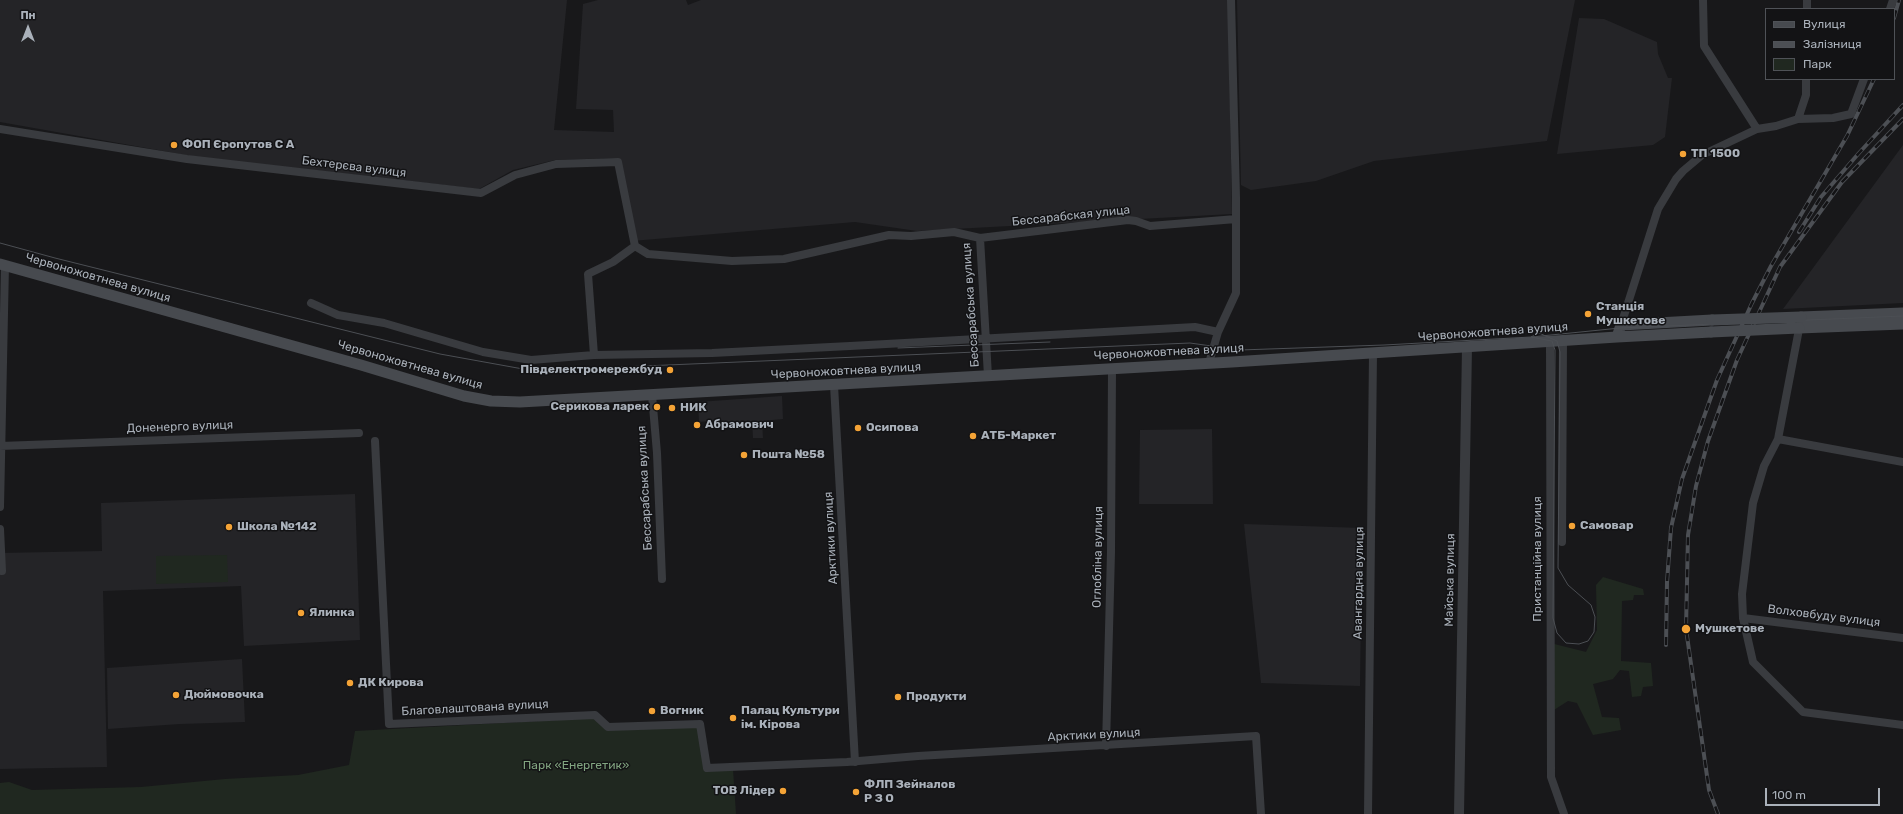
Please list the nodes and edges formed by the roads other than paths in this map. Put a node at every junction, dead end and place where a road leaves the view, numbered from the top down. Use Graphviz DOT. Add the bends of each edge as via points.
graph roads {
  1 [pos="1231,0"];
  2 [pos="1703,0"];
  3 [pos="1806,80"];
  4 [pos="1864,80"];
  5 [pos="1798,119"];
  6 [pos="0,129"];
  7 [pos="1757,129"];
  8 [pos="1236,219"];
  9 [pos="980,238"];
  10 [pos="635,246"];
  11 [pos="3,264"];
  12 [pos="312,303"];
  13 [pos="1903,312"];
  14 [pos="1800,323"];
  15 [pos="1903,324"];
  16 [pos="1621,325"];
  17 [pos="1218,332"];
  18 [pos="1617,337"];
  19 [pos="985,339"];
  20 [pos="1563,340"];
  21 [pos="1550,341"];
  22 [pos="1467,347"];
  23 [pos="1372,353"];
  24 [pos="594,355"];
  25 [pos="1209,363"];
  26 [pos="1112,369"];
  27 [pos="988,376"];
  28 [pos="834,385"];
  29 [pos="652,395"];
  30 [pos="359,433"];
  31 [pos="1778,439"];
  32 [pos="375,441"];
  33 [pos="1,446"];
  34 [pos="1903,462"];
  35 [pos="0,507"];
  36 [pos="0,529"];
  37 [pos="1562,542"];
  38 [pos="2,571"];
  39 [pos="662,579"];
  40 [pos="1743,618"];
  41 [pos="1903,638"];
  42 [pos="1903,725"];
  43 [pos="1106,746"];
  44 [pos="855,762"];
  45 [pos="707,768"];
  46 [pos="1261,814"];
  47 [pos="1368,814"];
  48 [pos="1459,814"];
  49 [pos="1564,814"];
  1 -- 8 [label="street"];
  2 -- 7 [label="street" via="1704,46"];
  3 -- 5 [label="street" via="1806,95"];
  4 -- 5 [label="street" via="1851,114 1833,118"];
  5 -- 7 [label="street"];
  6 -- 10 [label="street, Бехтерєва вулиця" via="187,159 481,193 515,175 556,164 618,162"];
  7 -- 16 [label="street" via="1702,155 1676,179 1658,208"];
  8 -- 9 [label="street, Бессарабская улица" via="1150,226 1128,220"];
  8 -- 17 [label="street" via="1236,294"];
  9 -- 10 [label="street, Бессарабська вулиця" via="954,232 912,236 889,235 784,259 732,261 648,254"];
  9 -- 19 [label="street, Бессарабська вулиця"];
  10 -- 24 [label="street" via="613,262 588,274"];
  11 -- 29 [label="main road, Червоножовтнева вулиця" via="464,396 491,401 520,402"];
  11 -- 33 [label="street"];
  12 -- 24 [label="street" via="338,315 384,323 503,356 531,360"];
  13 -- 14 [label="main road"];
  14 -- 15 [label="main road"];
  14 -- 16 [label="main road, bridge" via="1712,320"];
  14 -- 18 [label="main road, Червоножовтнева вулиця, bridge" via="1711,332"];
  14 -- 31 [label="street"];
  16 -- 18 [label="main road"];
  17 -- 19 [label="street" via="1195,327"];
  17 -- 25 [label="street"];
  18 -- 20 [label="main road, Червоножовтнева вулиця"];
  19 -- 24 [label="street" via="719,352"];
  19 -- 27 [label="street, Бессарабська вулиця"];
  20 -- 21 [label="main road, Червоножовтнева вулиця"];
  20 -- 37 [label="street, Пристанційна вулиця"];
  21 -- 22 [label="main road, Червоножовтнева вулиця"];
  21 -- 49 [label="street, Пристанційна вулиця" via="1551,777"];
  22 -- 23 [label="main road, Червоножовтнева вулиця"];
  22 -- 48 [label="street, Майська вулиця"];
  23 -- 25 [label="main road, Червоножовтнева вулиця"];
  23 -- 47 [label="street, Авангардна вулиця"];
  25 -- 26 [label="main road, Червоножовтнева вулиця"];
  26 -- 27 [label="main road, Червоножовтнева вулиця"];
  26 -- 43 [label="street, Оглобліна вулиця" via="1111,560"];
  27 -- 28 [label="main road, Червоножовтнева вулиця"];
  28 -- 29 [label="main road, Червоножовтнева вулиця"];
  28 -- 44 [label="street, Арктики вулиця"];
  29 -- 39 [label="street, Бессарабська вулиця"];
  30 -- 33 [label="street, Доненерго вулиця"];
  31 -- 34 [label="street"];
  31 -- 40 [label="street" via="1764,466 1753,503 1742,594"];
  32 -- 45 [label="street, Благовлаштована вулиця" via="389,724 595,715 608,727 700,724"];
  33 -- 35 [label="street"];
  36 -- 38 [label="street"];
  40 -- 41 [label="street, Волховбуду вулиця"];
  40 -- 42 [label="street" via="1753,662 1803,712"];
  43 -- 44 [label="street, Арктики вулиця"];
  43 -- 46 [label="street, Арктики вулиця" via="1256,736"];
  44 -- 45 [label="street, Арктики вулиця"];
}
